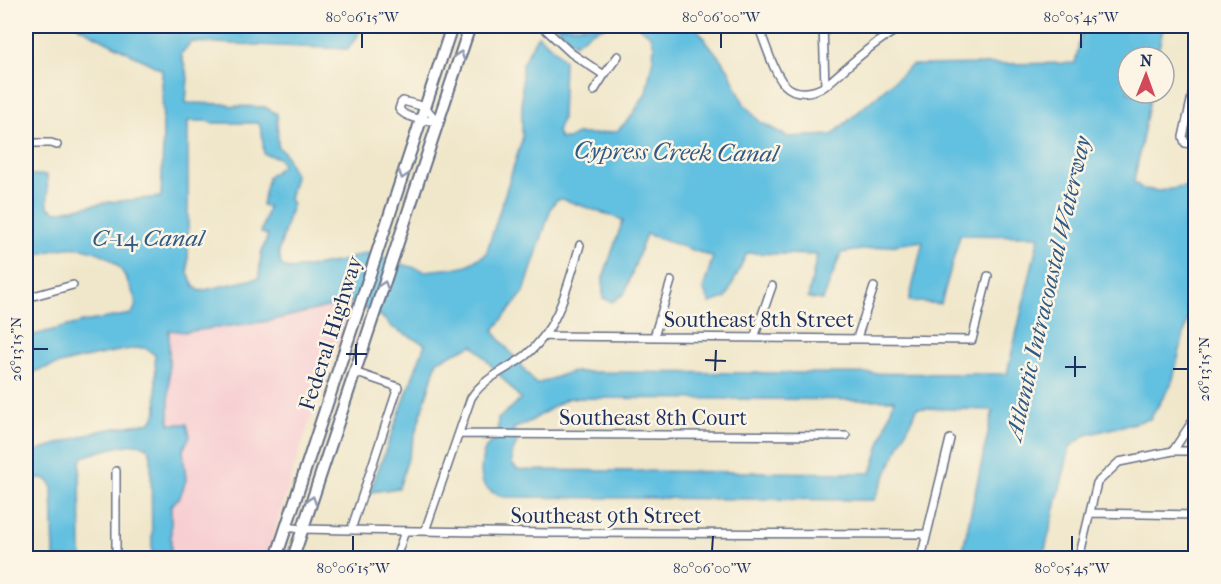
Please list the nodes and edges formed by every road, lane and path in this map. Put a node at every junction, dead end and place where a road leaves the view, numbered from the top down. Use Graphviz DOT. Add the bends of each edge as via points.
graph roads {
  1 [pos="452,26"];
  2 [pos="470,26"];
  3 [pos="542,26"];
  4 [pos="758,26"];
  5 [pos="823,26"];
  6 [pos="907,26"];
  7 [pos="618,56"];
  8 [pos="604,75"];
  9 [pos="1196,78"];
  10 [pos="825,86"];
  11 [pos="594,91"];
  12 [pos="425,108"];
  13 [pos="421,120"];
  14 [pos="438,122"];
  15 [pos="26,143"];
  16 [pos="57,145"];
  17 [pos="1196,145"];
  18 [pos="579,244"];
  19 [pos="988,276"];
  20 [pos="672,281"];
  21 [pos="73,285"];
  22 [pos="772,286"];
  23 [pos="874,287"];
  24 [pos="26,298"];
  25 [pos="545,336"];
  26 [pos="654,337"];
  27 [pos="754,338"];
  28 [pos="857,338"];
  29 [pos="354,372"];
  30 [pos="333,384"];
  31 [pos="325,408"];
  32 [pos="340,415"];
  33 [pos="1196,416"];
  34 [pos="459,434"];
  35 [pos="333,436"];
  36 [pos="846,436"];
  37 [pos="950,439"];
  38 [pos="1173,451"];
  39 [pos="1196,451"];
  40 [pos="116,471"];
  41 [pos="1090,513"];
  42 [pos="1196,515"];
  43 [pos="286,526"];
  44 [pos="302,529"];
  45 [pos="351,530"];
  46 [pos="405,531"];
  47 [pos="425,531"];
  48 [pos="926,534"];
  49 [pos="116,558"];
  50 [pos="276,558"];
  51 [pos="293,558"];
  52 [pos="396,558"];
  53 [pos="921,558"];
  54 [pos="1079,558"];
  1 -- 12 [label="main road, Federal Highway"];
  14 -- 2 [label="main road, Federal Highway, one-way"];
  3 -- 8 [label="street" via="571,53"];
  4 -- 10 [label="street" via="785,86 801,92"];
  5 -- 10 [label="street"];
  6 -- 10 [label="street" via="885,36"];
  7 -- 8 [label="street"];
  8 -- 11 [label="street"];
  9 -- 17 [label="street" via="1184,131 1185,143"];
  12 -- 13 [label="main road, Federal Highway"];
  12 -- 13 [label="street" via="406,101 399,106 402,113"];
  12 -- 14 [label="street"];
  13 -- 14 [label="street"];
  13 -- 30 [label="main road, Federal Highway, one-way"];
  29 -- 14 [label="main road, Federal Highway, one-way"];
  15 -- 16 [label="street"];
  18 -- 25 [label="street" via="559,309"];
  19 -- 28 [label="street, Southeast 8th Street" via="972,339"];
  20 -- 26 [label="street"];
  21 -- 24 [label="street"];
  22 -- 27 [label="street"];
  23 -- 28 [label="street"];
  25 -- 26 [label="street, Southeast 8th Street"];
  25 -- 34 [label="street" via="477,390"];
  26 -- 27 [label="street, Southeast 8th Street"];
  27 -- 28 [label="street, Southeast 8th Street"];
  29 -- 32 [label="main road, Federal Highway"];
  29 -- 45 [label="street" via="398,387"];
  30 -- 31 [label="main road, Federal Highway"];
  30 -- 32 [label="main road" via="334,403"];
  31 -- 35 [label="main road" via="332,420"];
  31 -- 43 [label="main road, Federal Highway"];
  32 -- 35 [label="main road, Federal Highway"];
  33 -- 38 [label="street"];
  34 -- 36 [label="street, Southeast 8th Court"];
  34 -- 47 [label="street"];
  44 -- 35 [label="main road, Federal Highway, one-way"];
  37 -- 48 [label="street"];
  38 -- 39 [label="street"];
  38 -- 41 [label="street" via="1119,462 1097,483"];
  40 -- 49 [label="street"];
  41 -- 42 [label="street"];
  41 -- 54 [label="street"];
  43 -- 44 [label="street, Southeast 9th Street"];
  43 -- 50 [label="main road, Federal Highway"];
  44 -- 45 [label="street, Southeast 9th Street"];
  44 -- 51 [label="main road, Federal Highway"];
  45 -- 46 [label="street, Southeast 9th Street"];
  46 -- 47 [label="street, Southeast 9th Street"];
  46 -- 52 [label="street"];
  47 -- 48 [label="street, Southeast 9th Street"];
  48 -- 53 [label="street"];
}
